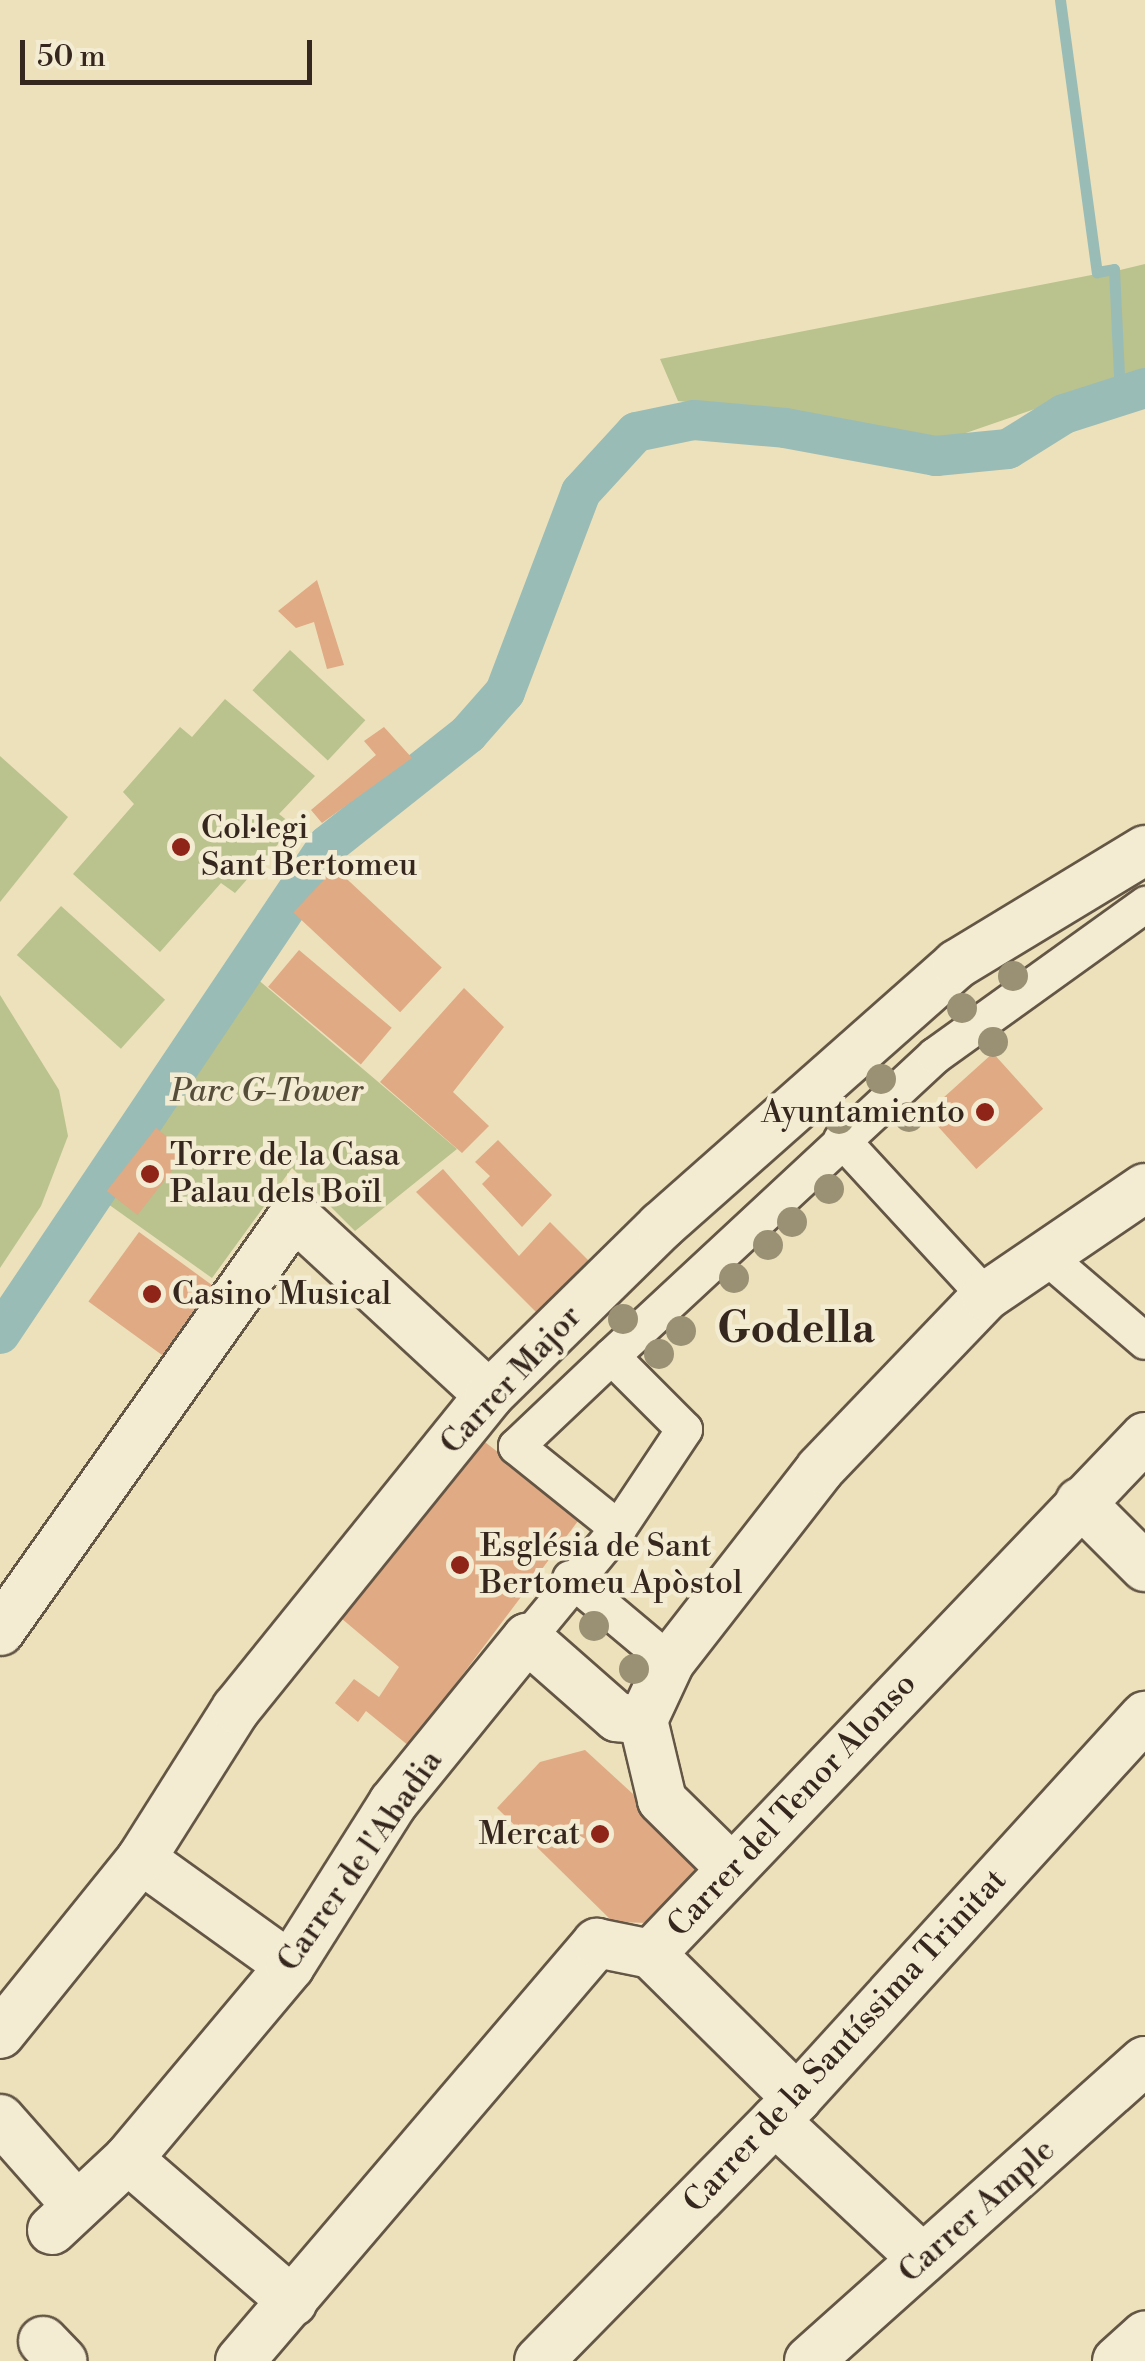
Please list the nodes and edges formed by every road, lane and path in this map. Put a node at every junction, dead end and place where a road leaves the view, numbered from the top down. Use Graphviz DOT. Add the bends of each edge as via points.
graph roads {
  1 [pos="1145,850"];
  2 [pos="1145,904"];
  3 [pos="840,1139"];
  4 [pos="1145,1188"];
  5 [pos="1047,1256"];
  6 [pos="986,1296"];
  7 [pos="1145,1341"];
  8 [pos="611,1356"];
  9 [pos="489,1396"];
  10 [pos="1145,1437"];
  11 [pos="1080,1502"];
  12 [pos="618,1528"];
  13 [pos="1145,1566"];
  14 [pos="570,1578"];
  15 [pos="0,1630"];
  16 [pos="527,1638"];
  17 [pos="670,1662"];
  18 [pos="643,1720"];
  19 [pos="1138,1738"];
  20 [pos="141,1859"];
  21 [pos="730,1867"];
  22 [pos="652,1954"];
  23 [pos="290,1966"];
  24 [pos="0,2034"];
  25 [pos="1145,2061"];
  26 [pos="786,2109"];
  27 [pos="0,2119"];
  28 [pos="128,2159"];
  29 [pos="923,2259"];
  30 [pos="292,2302"];
  31 [pos="1145,2336"];
  32 [pos="240,2361"];
  33 [pos="539,2361"];
  34 [pos="809,2361"];
  35 [pos="1117,2361"];
  1 -- 9 [label="street, Carrer Major" via="957,964 661,1226"];
  2 -- 3 [label="street" via="935,1055"];
  3 -- 6 [label="street"];
  3 -- 8 [label="street"];
  4 -- 5 [label="street"];
  5 -- 6 [label="street"];
  5 -- 7 [label="street"];
  6 -- 17 [label="street" via="820,1469"];
  8 -- 12 [label="street, Carrer de l'Abadia" via="684,1429"];
  8 -- 12 [label="street" via="516,1446"];
  9 -- 15 [label="street" via="294,1215"];
  9 -- 20 [label="street, Carrer Major" via="236,1709"];
  10 -- 11 [label="street, Carrer del Tenor Alonso"];
  11 -- 13 [label="street"];
  11 -- 21 [label="street, Carrer del Tenor Alonso"];
  12 -- 14 [label="street, Carrer de l'Abadia"];
  14 -- 16 [label="street, Carrer de l'Abadia"];
  14 -- 17 [label="street"];
  16 -- 18 [label="street" via="618,1718"];
  16 -- 23 [label="street, Carrer de l'Abadia" via="393,1803"];
  17 -- 18 [label="street"];
  18 -- 21 [label="street" via="662,1800"];
  19 -- 26 [label="street, Carrer de la Santíssima Trinitat"];
  20 -- 23 [label="street"];
  20 -- 24 [label="street, Carrer Major"];
  21 -- 22 [label="street, Carrer del Tenor Alonso"];
  22 -- 26 [label="street"];
  22 -- 30 [label="street, Carrer del Tenor Alonso" via="596,1944"];
  23 -- 28 [label="street, Carrer de l'Abadia"];
  25 -- 29 [label="street, Carrer Ample"];
  26 -- 29 [label="street"];
  26 -- 33 [label="street, Carrer de la Santíssima Trinitat"];
  27 -- 28 [label="street, Carrer de l'Abadia" via="64,2218"];
  28 -- 30 [label="street"];
  29 -- 34 [label="street, Carrer Ample"];
  30 -- 32 [label="street, Carrer del Tenor Alonso"];
  31 -- 35 [label="street"];
}
